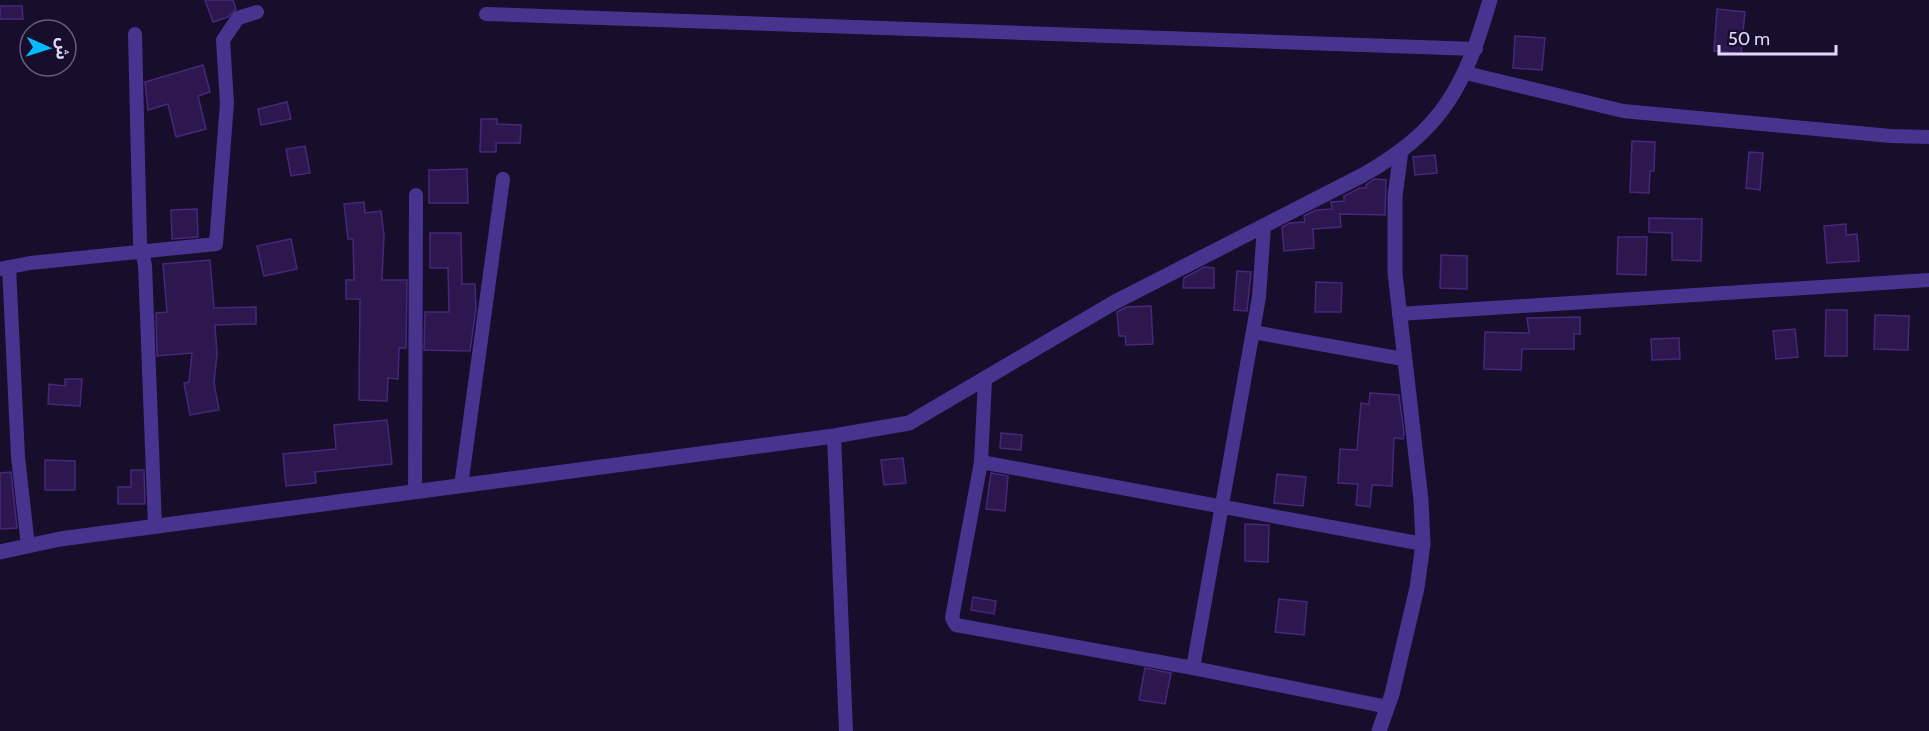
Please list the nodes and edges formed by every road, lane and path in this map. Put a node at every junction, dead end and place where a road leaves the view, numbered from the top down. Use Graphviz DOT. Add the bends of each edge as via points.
graph roads {
  1 [pos="1490,0"];
  2 [pos="257,12"];
  3 [pos="486,14"];
  4 [pos="135,34"];
  5 [pos="1476,49"];
  6 [pos="1466,73"];
  7 [pos="1929,137"];
  8 [pos="1401,151"];
  9 [pos="503,179"];
  10 [pos="416,195"];
  11 [pos="1264,226"];
  12 [pos="142,253"];
  13 [pos="5,268"];
  14 [pos="1929,280"];
  15 [pos="1399,314"];
  16 [pos="1253,332"];
  17 [pos="1403,359"];
  18 [pos="985,380"];
  19 [pos="834,436"];
  20 [pos="981,462"];
  21 [pos="461,486"];
  22 [pos="415,492"];
  23 [pos="1222,506"];
  24 [pos="155,526"];
  25 [pos="1423,544"];
  26 [pos="28,546"];
  27 [pos="0,552"];
  28 [pos="1193,668"];
  29 [pos="1388,707"];
  30 [pos="846,731"];
  31 [pos="1379,731"];
  1 -- 5 [label="street"];
  2 -- 12 [label="street" via="238,18 223,40 227,112 216,244"];
  3 -- 5 [label="street"];
  4 -- 12 [label="street"];
  5 -- 6 [label="street"];
  6 -- 7 [label="street" via="1623,111"];
  6 -- 8 [label="street" via="1434,121"];
  8 -- 11 [label="street"];
  8 -- 15 [label="street" via="1395,216"];
  9 -- 21 [label="street"];
  10 -- 22 [label="street"];
  11 -- 16 [label="street" via="1262,279"];
  11 -- 18 [label="street" via="1115,302"];
  12 -- 13 [label="street"];
  12 -- 24 [label="street"];
  13 -- 26 [label="street"];
  14 -- 15 [label="street"];
  15 -- 17 [label="street"];
  16 -- 17 [label="street"];
  16 -- 23 [label="street"];
  17 -- 25 [label="street"];
  18 -- 19 [label="street" via="909,423"];
  18 -- 20 [label="street"];
  19 -- 21 [label="street"];
  19 -- 30 [label="street"];
  20 -- 23 [label="street"];
  20 -- 28 [label="street" via="952,618 956,626"];
  21 -- 22 [label="street"];
  22 -- 24 [label="street"];
  23 -- 25 [label="street"];
  23 -- 28 [label="street"];
  24 -- 26 [label="street"];
  25 -- 29 [label="street" via="1417,588"];
  26 -- 27 [label="street"];
  28 -- 29 [label="street"];
  29 -- 31 [label="street"];
}
